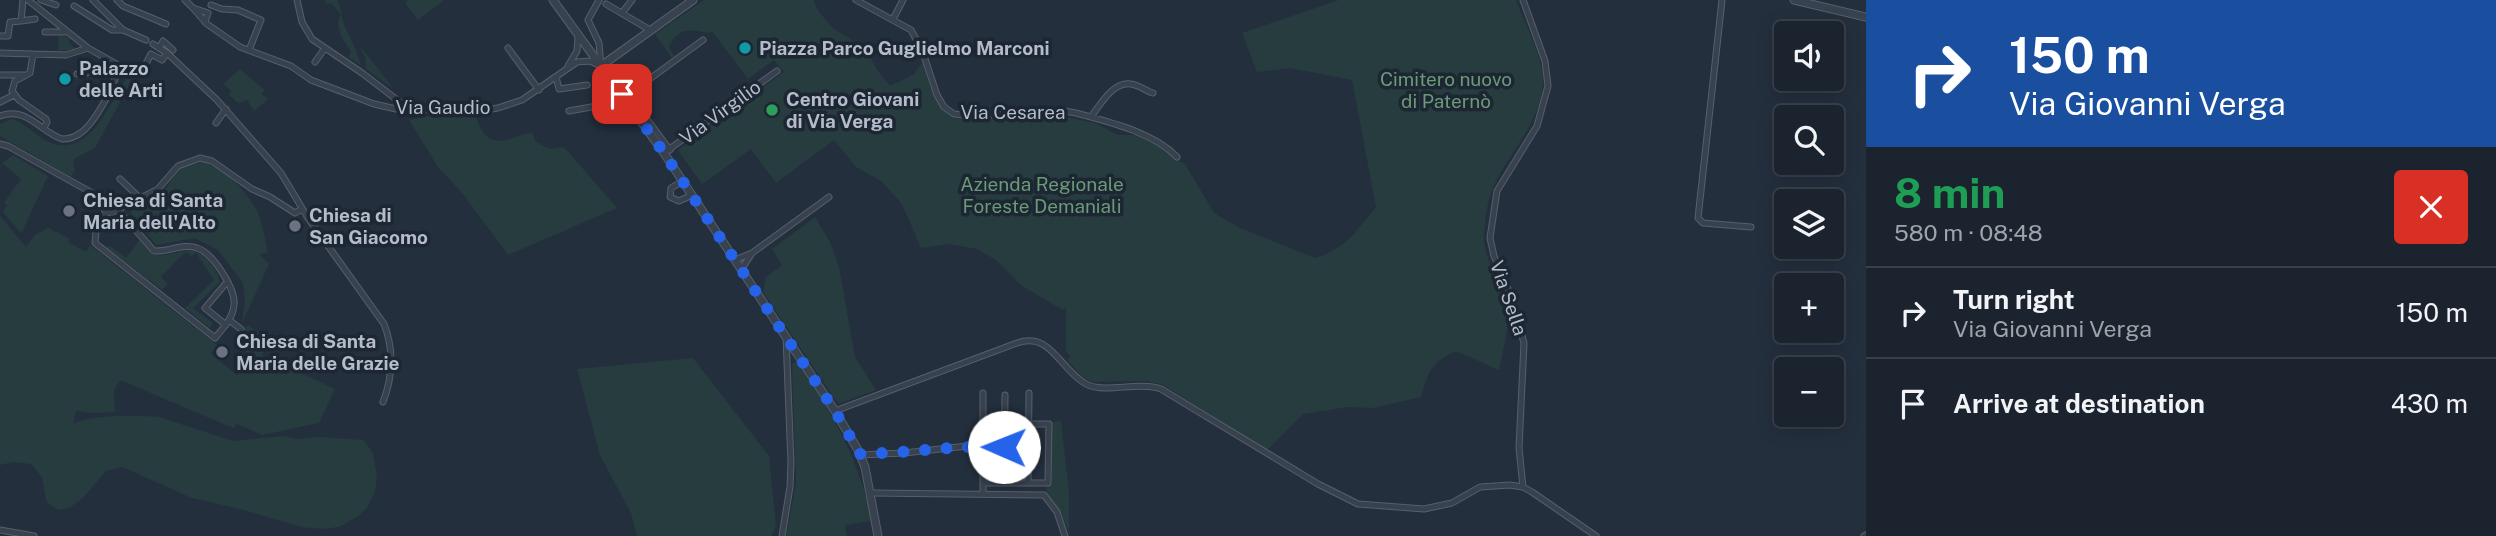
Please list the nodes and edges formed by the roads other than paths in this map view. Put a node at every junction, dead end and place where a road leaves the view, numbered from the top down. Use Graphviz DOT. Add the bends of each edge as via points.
graph roads {
  1 [pos="26,0"];
  2 [pos="41,0"];
  3 [pos="93,0"];
  4 [pos="117,0"];
  5 [pos="185,0"];
  6 [pos="297,0"];
  7 [pos="553,0"];
  8 [pos="599,0"];
  9 [pos="632,0"];
  10 [pos="693,0"];
  11 [pos="856,0"];
  12 [pos="903,0"];
  13 [pos="1522,0"];
  14 [pos="1722,0"];
  15 [pos="1794,0"];
  16 [pos="606,4"];
  17 [pos="56,5"];
  18 [pos="211,5"];
  19 [pos="74,6"];
  20 [pos="622,13"];
  21 [pos="1866,17"];
  22 [pos="35,19"];
  23 [pos="894,19"];
  24 [pos="21,21"];
  25 [pos="10,22"];
  26 [pos="0,23"];
  27 [pos="166,24"];
  28 [pos="123,30"];
  29 [pos="650,30"];
  30 [pos="45,32"];
  31 [pos="68,32"];
  32 [pos="578,34"];
  33 [pos="0,36"];
  34 [pos="146,40"];
  35 [pos="703,40"];
  36 [pos="156,46"];
  37 [pos="88,48"];
  38 [pos="325,48"];
  39 [pos="508,48"];
  40 [pos="170,52"];
  41 [pos="0,53"];
  42 [pos="250,53"];
  43 [pos="33,54"];
  44 [pos="315,62"];
  45 [pos="603,64"];
  46 [pos="118,65"];
  47 [pos="564,71"];
  48 [pos="777,71"];
  49 [pos="77,74"];
  50 [pos="0,75"];
  51 [pos="27,75"];
  52 [pos="556,77"];
  53 [pos="587,85"];
  54 [pos="539,90"];
  55 [pos="1153,93"];
  56 [pos="389,94"];
  57 [pos="626,94"];
  58 [pos="15,95"];
  59 [pos="0,102"];
  60 [pos="383,106"];
  61 [pos="226,109"];
  62 [pos="411,111"];
  63 [pos="569,111"];
  64 [pos="0,116"];
  65 [pos="1091,117"];
  66 [pos="216,123"];
  67 [pos="44,128"];
  68 [pos="0,144"];
  69 [pos="667,151"];
  70 [pos="1177,157"];
  71 [pos="120,178"];
  72 [pos="683,181"];
  73 [pos="692,195"];
  74 [pos="829,197"];
  75 [pos="140,198"];
  76 [pos="302,209"];
  77 [pos="118,210"];
  78 [pos="106,212"];
  79 [pos="1751,227"];
  80 [pos="752,253"];
  81 [pos="735,260"];
  82 [pos="741,270"];
  83 [pos="227,282"];
  84 [pos="227,322"];
  85 [pos="241,329"];
  86 [pos="786,337"];
  87 [pos="983,393"];
  88 [pos="1029,393"];
  89 [pos="1005,395"];
  90 [pos="383,402"];
  91 [pos="835,411"];
  92 [pos="1028,424"];
  93 [pos="983,446"];
  94 [pos="1004,447"];
  95 [pos="1028,448"];
  96 [pos="860,454"];
  97 [pos="983,483"];
  98 [pos="1004,483"];
  99 [pos="1028,483"];
  100 [pos="1523,487"];
  101 [pos="871,493"];
  102 [pos="983,494"];
  103 [pos="0,530"];
  104 [pos="34,536"];
  105 [pos="782,536"];
  106 [pos="878,536"];
  107 [pos="1065,536"];
  108 [pos="1596,536"];
  1 -- 24 [label="street"];
  1 -- 31 [label="street"];
  2 -- 17 [label="street"];
  3 -- 28 [label="street"];
  4 -- 27 [label="street"];
  5 -- 42 [label="street, Via Gaudio" via="208,13 206,23"];
  6 -- 38 [label="street" via="309,36"];
  7 -- 32 [label="street"];
  8 -- 45 [label="street" via="588,20"];
  9 -- 20 [label="street"];
  10 -- 29 [label="street"];
  11 -- 23 [label="street, Via Cesarea"];
  12 -- 23 [label="street"];
  13 -- 100 [label="street, Via Sella" via="1545,61 1548,86 1536,126 1497,191 1490,238 1524,343 1519,449"];
  14 -- 79 [label="street" via="1698,218 1703,223"];
  15 -- 21 [label="street"];
  16 -- 20 [label="street"];
  18 -- 42 [label="street" via="261,20"];
  19 -- 28 [label="street" via="112,30"];
  20 -- 29 [label="street"];
  22 -- 24 [label="street"];
  23 -- 65 [label="street, Via Cesarea" via="915,35 937,95 954,114 1065,111"];
  24 -- 25 [label="street"];
  25 -- 26 [label="street"];
  25 -- 33 [label="street" via="8,36"];
  28 -- 34 [label="street"];
  29 -- 45 [label="street"];
  30 -- 31 [label="street"];
  31 -- 37 [label="street"];
  32 -- 45 [label="street"];
  32 -- 47 [label="street" via="577,51"];
  35 -- 57 [label="street"];
  36 -- 40 [label="street"];
  37 -- 43 [label="street" via="66,55"];
  37 -- 46 [label="street"];
  38 -- 44 [label="street"];
  38 -- 56 [label="street"];
  39 -- 54 [label="street"];
  40 -- 46 [label="street" via="162,60 151,54 142,71"];
  40 -- 61 [label="street"];
  41 -- 43 [label="street"];
  42 -- 60 [label="street, Via Gaudio"];
  43 -- 51 [label="street"];
  45 -- 47 [label="street" via="577,62"];
  45 -- 57 [label="street"];
  46 -- 49 [label="street" via="107,71 96,66"];
  46 -- 67 [label="street" via="114,82 82,132 62,139"];
  47 -- 52 [label="street, Via Gaudio"];
  48 -- 69 [label="street, Via Virgilio"];
  50 -- 51 [label="street"];
  51 -- 58 [label="street" via="13,84"];
  52 -- 53 [label="street" via="559,89"];
  52 -- 54 [label="street, Via Gaudio"];
  54 -- 62 [label="street, Via Gaudio" via="522,100 481,111"];
  55 -- 65 [label="street" via="1121,85"];
  56 -- 60 [label="street"];
  56 -- 62 [label="street"];
  57 -- 63 [label="street" via="608,104"];
  57 -- 69 [label="street"];
  58 -- 59 [label="street"];
  58 -- 67 [label="street" via="46,119"];
  60 -- 62 [label="street, Via Gaudio"];
  61 -- 66 [label="street"];
  61 -- 76 [label="street" via="281,173"];
  64 -- 67 [label="street" via="19,113"];
  65 -- 70 [label="street, Via Cesarea" via="1148,135"];
  68 -- 78 [label="street" via="94,194"];
  69 -- 72 [label="street"];
  71 -- 75 [label="street"];
  72 -- 73 [label="street"];
  72 -- 73 [label="street" via="671,188 670,197 678,201"];
  73 -- 81 [label="street"];
  74 -- 80 [label="street"];
  75 -- 76 [label="street" via="162,185 178,166 200,158 295,213"];
  75 -- 77 [label="street"];
  76 -- 90 [label="street" via="390,338 389,388"];
  77 -- 78 [label="street"];
  77 -- 83 [label="street" via="153,250 196,247 210,256"];
  78 -- 84 [label="street" via="96,231 97,245 215,338"];
  80 -- 81 [label="street"];
  80 -- 82 [label="street"];
  81 -- 82 [label="street"];
  82 -- 86 [label="street"];
  83 -- 84 [label="street" via="234,301"];
  83 -- 84 [label="street" via="205,308"];
  84 -- 85 [label="street"];
  86 -- 91 [label="street"];
  86 -- 105 [label="street" via="791,463"];
  87 -- 93 [label="street"];
  88 -- 92 [label="street"];
  89 -- 94 [label="street"];
  91 -- 96 [label="street"];
  91 -- 100 [label="street" via="1031,340 1044,344 1084,383 1161,388 1358,504 1424,509 1452,503 1480,487"];
  92 -- 95 [label="street"];
  92 -- 99 [label="street" via="1049,424 1048,483"];
  93 -- 94 [label="street"];
  93 -- 96 [label="street"];
  93 -- 97 [label="street"];
  94 -- 95 [label="street"];
  94 -- 98 [label="street"];
  95 -- 99 [label="street"];
  96 -- 101 [label="street"];
  97 -- 98 [label="street"];
  97 -- 102 [label="street"];
  98 -- 99 [label="street"];
  100 -- 108 [label="street"];
  101 -- 102 [label="street"];
  101 -- 106 [label="street"];
  102 -- 107 [label="street" via="1044,495 1057,512"];
  103 -- 104 [label="street"];
}
